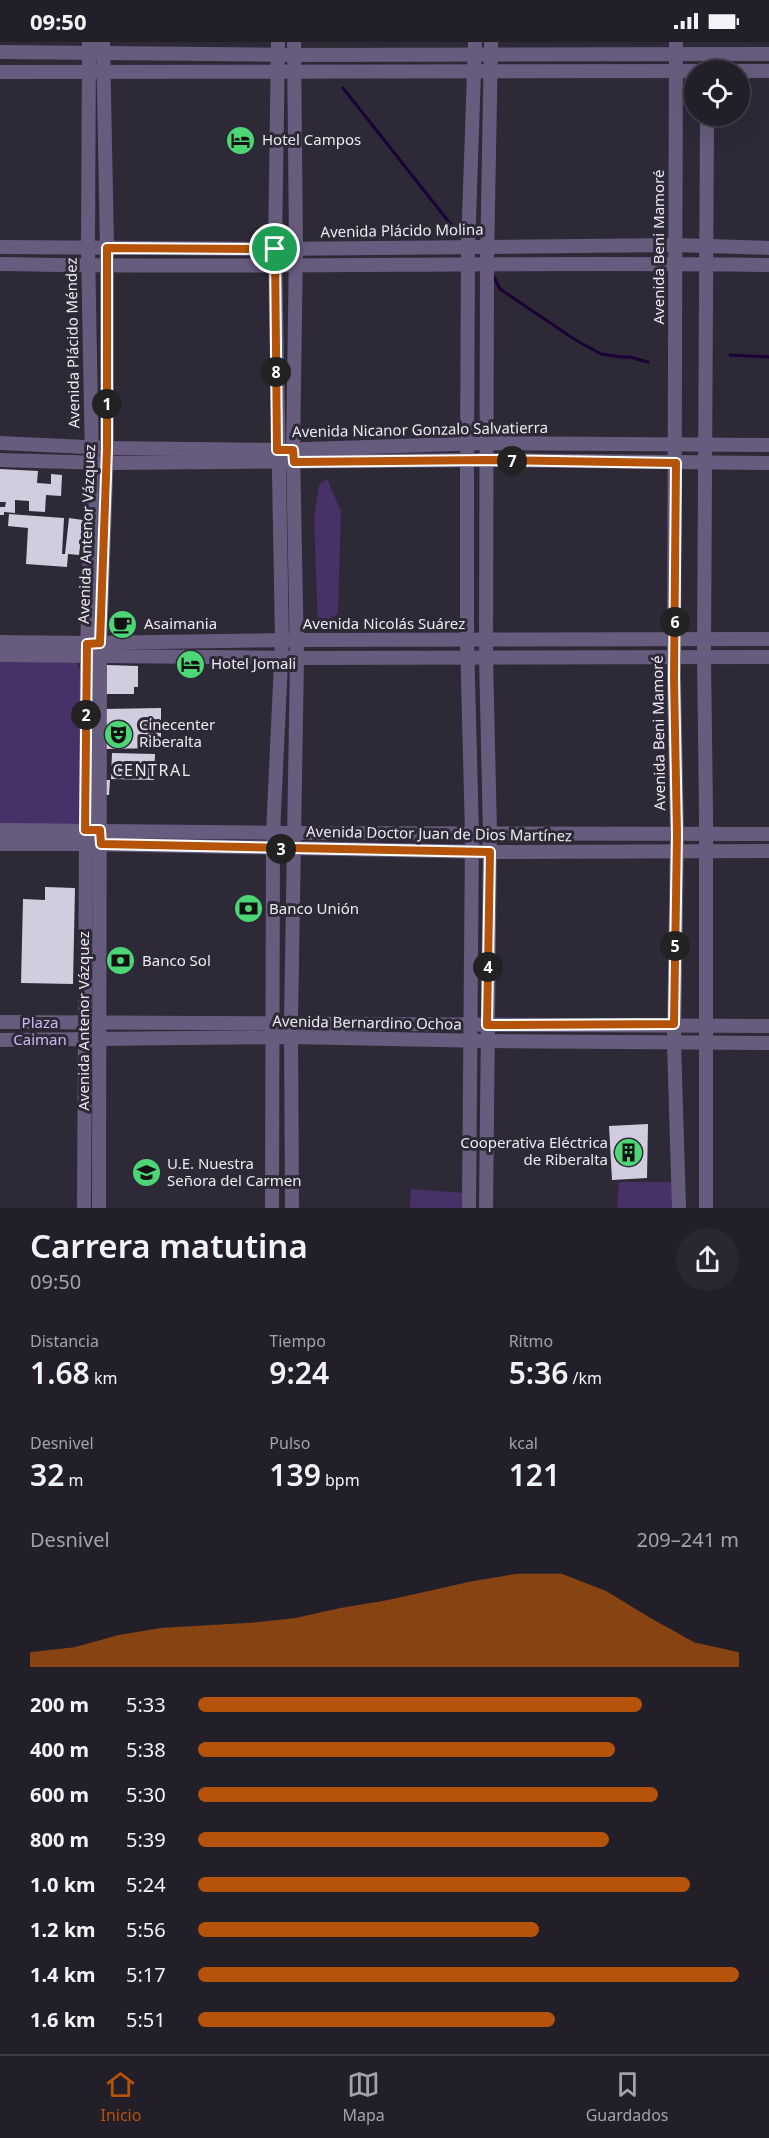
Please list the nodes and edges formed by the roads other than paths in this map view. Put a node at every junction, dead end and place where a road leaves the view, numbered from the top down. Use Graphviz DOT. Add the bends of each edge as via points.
graph roads {
  1 [pos="96,47"];
  2 [pos="707,47"];
  3 [pos="278,48"];
  4 [pos="676,48"];
  5 [pos="294,49"];
  6 [pos="475,49"];
  7 [pos="491,49"];
  8 [pos="0,52"];
  9 [pos="769,54"];
  10 [pos="278,70"];
  11 [pos="294,71"];
  12 [pos="676,71"];
  13 [pos="684,71"];
  14 [pos="750,71"];
  15 [pos="769,71"];
  16 [pos="0,72"];
  17 [pos="96,72"];
  18 [pos="475,72"];
  19 [pos="491,72"];
  20 [pos="707,126"];
  21 [pos="676,245"];
  22 [pos="707,246"];
  23 [pos="0,247"];
  24 [pos="487,247"];
  25 [pos="88,248"];
  26 [pos="107,248"];
  27 [pos="296,248"];
  28 [pos="468,248"];
  29 [pos="769,248"];
  30 [pos="275,249"];
  31 [pos="487,263"];
  32 [pos="0,264"];
  33 [pos="468,264"];
  34 [pos="675,264"];
  35 [pos="706,264"];
  36 [pos="769,265"];
  37 [pos="88,266"];
  38 [pos="106,266"];
  39 [pos="276,266"];
  40 [pos="296,266"];
  41 [pos="0,443"];
  42 [pos="467,443"];
  43 [pos="487,443"];
  44 [pos="706,445"];
  45 [pos="769,445"];
  46 [pos="676,446"];
  47 [pos="92,447"];
  48 [pos="107,448"];
  49 [pos="278,456"];
  50 [pos="294,456"];
  51 [pos="0,460"];
  52 [pos="487,460"];
  53 [pos="467,461"];
  54 [pos="99,463"];
  55 [pos="676,463"];
  56 [pos="706,463"];
  57 [pos="769,463"];
  58 [pos="675,638"];
  59 [pos="704,639"];
  60 [pos="769,639"];
  61 [pos="467,640"];
  62 [pos="487,640"];
  63 [pos="289,641"];
  64 [pos="0,642"];
  65 [pos="93,649"];
  66 [pos="0,655"];
  67 [pos="675,656"];
  68 [pos="704,656"];
  69 [pos="468,657"];
  70 [pos="486,657"];
  71 [pos="769,657"];
  72 [pos="281,658"];
  73 [pos="297,658"];
  74 [pos="0,830"];
  75 [pos="273,833"];
  76 [pos="293,833"];
  77 [pos="472,834"];
  78 [pos="490,834"];
  79 [pos="677,834"];
  80 [pos="769,834"];
  81 [pos="705,835"];
  82 [pos="85,837"];
  83 [pos="100,837"];
  84 [pos="0,844"];
  85 [pos="273,849"];
  86 [pos="293,849"];
  87 [pos="705,851"];
  88 [pos="769,851"];
  89 [pos="472,852"];
  90 [pos="490,852"];
  91 [pos="676,852"];
  92 [pos="0,1022"];
  93 [pos="85,1022"];
  94 [pos="100,1022"];
  95 [pos="272,1022"];
  96 [pos="291,1022"];
  97 [pos="471,1024"];
  98 [pos="674,1024"];
  99 [pos="487,1025"];
  100 [pos="705,1025"];
  101 [pos="769,1026"];
  102 [pos="273,1037"];
  103 [pos="291,1037"];
  104 [pos="85,1039"];
  105 [pos="100,1039"];
  106 [pos="0,1040"];
  107 [pos="471,1041"];
  108 [pos="486,1041"];
  109 [pos="674,1042"];
  110 [pos="705,1042"];
  111 [pos="769,1043"];
  112 [pos="84,1208"];
  113 [pos="99,1208"];
  114 [pos="272,1208"];
  115 [pos="292,1208"];
  116 [pos="469,1208"];
  117 [pos="486,1208"];
  118 [pos="679,1208"];
  119 [pos="706,1208"];
  1 -- 3 [label="street"];
  1 -- 8 [label="street"];
  1 -- 17 [label="street, Avenida Plácido Méndez"];
  2 -- 4 [label="street"];
  2 -- 9 [label="street"];
  3 -- 5 [label="street"];
  3 -- 10 [label="street"];
  4 -- 7 [label="street"];
  4 -- 12 [label="street, Avenida Beni Mamoré"];
  5 -- 6 [label="street"];
  5 -- 11 [label="street"];
  6 -- 7 [label="street"];
  6 -- 18 [label="street"];
  7 -- 19 [label="street"];
  10 -- 11 [label="street"];
  10 -- 17 [label="street"];
  10 -- 30 [label="street"];
  11 -- 18 [label="street"];
  11 -- 27 [label="street"];
  12 -- 13 [label="street"];
  12 -- 19 [label="street"];
  12 -- 21 [label="street, Avenida Beni Mamoré"];
  14 -- 15 [label="street"];
  16 -- 17 [label="street"];
  17 -- 25 [label="street, Avenida Plácido Méndez"];
  17 -- 26 [label="street, Avenida Antenor Vázquez"];
  18 -- 19 [label="street"];
  18 -- 28 [label="street"];
  19 -- 24 [label="street"];
  20 -- 22 [label="street"];
  21 -- 22 [label="street, Avenida Plácido Molina"];
  21 -- 24 [label="street, Avenida Plácido Molina"];
  21 -- 34 [label="street, Avenida Beni Mamoré"];
  22 -- 29 [label="street, Avenida Plácido Molina"];
  22 -- 35 [label="street"];
  23 -- 25 [label="street, Avenida Plácido Molina"];
  24 -- 28 [label="street, Avenida Plácido Molina"];
  24 -- 31 [label="street"];
  25 -- 26 [label="street, Avenida Plácido Molina"];
  25 -- 37 [label="street, Avenida Plácido Méndez"];
  26 -- 30 [label="street, Avenida Plácido Molina"];
  26 -- 38 [label="street, Avenida Antenor Vázquez"];
  27 -- 28 [label="street, Avenida Plácido Molina"];
  27 -- 30 [label="street, Avenida Plácido Molina"];
  27 -- 40 [label="street"];
  28 -- 33 [label="street"];
  30 -- 39 [label="street"];
  31 -- 33 [label="street"];
  31 -- 34 [label="street"];
  31 -- 43 [label="street"];
  32 -- 37 [label="street"];
  33 -- 40 [label="street"];
  33 -- 42 [label="street"];
  34 -- 35 [label="street"];
  34 -- 46 [label="street, Avenida Beni Mamoré"];
  35 -- 36 [label="street"];
  35 -- 44 [label="street"];
  37 -- 38 [label="street"];
  37 -- 47 [label="street, Avenida Plácido Méndez"];
  38 -- 39 [label="street"];
  38 -- 48 [label="street, Avenida Antenor Vázquez"];
  39 -- 40 [label="street"];
  39 -- 49 [label="street"];
  40 -- 50 [label="street"];
  41 -- 47 [label="street, Avenida Nicanor Gonzalo Salvatierra"];
  42 -- 43 [label="street, Avenida Nicanor Gonzalo Salvatierra"];
  42 -- 50 [label="street, Avenida Nicanor Gonzalo Salvatierra"];
  42 -- 53 [label="street"];
  43 -- 46 [label="street, Avenida Nicanor Gonzalo Salvatierra"];
  43 -- 52 [label="street"];
  44 -- 45 [label="street, Avenida Nicanor Gonzalo Salvatierra"];
  44 -- 46 [label="street, Avenida Nicanor Gonzalo Salvatierra"];
  44 -- 56 [label="street"];
  46 -- 55 [label="street, Avenida Beni Mamoré"];
  47 -- 48 [label="street, Avenida Nicanor Gonzalo Salvatierra"];
  47 -- 54 [label="street, Avenida Plácido Méndez"];
  48 -- 49 [label="street, Avenida Nicanor Gonzalo Salvatierra"];
  48 -- 54 [label="street, Avenida Antenor Vázquez"];
  49 -- 50 [label="street, Avenida Nicanor Gonzalo Salvatierra"];
  49 -- 54 [label="street, Avenida Nicanor Gonzalo Salvatierra"];
  49 -- 63 [label="street"];
  50 -- 53 [label="street, Avenida Nicanor Gonzalo Salvatierra"];
  50 -- 63 [label="street"];
  51 -- 54 [label="street, Avenida Nicanor Gonzalo Salvatierra"];
  52 -- 53 [label="street, Avenida Nicanor Gonzalo Salvatierra"];
  52 -- 55 [label="street, Avenida Nicanor Gonzalo Salvatierra"];
  52 -- 62 [label="street"];
  53 -- 61 [label="street"];
  54 -- 65 [label="street, Avenida Antenor Vázquez"];
  55 -- 56 [label="street, Avenida Nicanor Gonzalo Salvatierra"];
  55 -- 58 [label="street, Avenida Beni Mamoré"];
  56 -- 57 [label="street, Avenida Nicanor Gonzalo Salvatierra"];
  56 -- 59 [label="street"];
  58 -- 59 [label="street, Avenida Nicolás Suárez"];
  58 -- 62 [label="street, Avenida Nicolás Suárez"];
  58 -- 67 [label="street, Avenida Beni Mamoré"];
  59 -- 60 [label="street, Avenida Nicolás Suárez"];
  59 -- 68 [label="street"];
  61 -- 62 [label="street, Avenida Nicolás Suárez"];
  61 -- 63 [label="street, Avenida Nicolás Suárez"];
  61 -- 69 [label="street"];
  62 -- 70 [label="street"];
  63 -- 65 [label="street, Avenida Nicolás Suárez"];
  63 -- 72 [label="street"];
  63 -- 73 [label="street"];
  64 -- 65 [label="street, Avenida Nicolás Suárez"];
  65 -- 66 [label="street, Avenida Nicolás Suárez"];
  65 -- 72 [label="street, Avenida Nicolás Suárez"];
  65 -- 82 [label="street, Avenida Antenor Vázquez"];
  65 -- 83 [label="street, Avenida Antenor Vázquez"];
  67 -- 68 [label="street, Avenida Nicolás Suárez"];
  67 -- 70 [label="street, Avenida Nicolás Suárez"];
  67 -- 79 [label="street, Avenida Beni Mamoré"];
  68 -- 71 [label="street, Avenida Nicolás Suárez"];
  68 -- 81 [label="street"];
  69 -- 70 [label="street, Avenida Nicolás Suárez"];
  69 -- 73 [label="street, Avenida Nicolás Suárez"];
  69 -- 77 [label="street"];
  70 -- 78 [label="street"];
  72 -- 73 [label="street, Avenida Nicolás Suárez"];
  72 -- 75 [label="street"];
  73 -- 76 [label="street"];
  74 -- 82 [label="street, Avenida Doctor Juan de Dios Martínez"];
  75 -- 76 [label="street, Avenida Doctor Juan de Dios Martínez"];
  75 -- 83 [label="street, Avenida Doctor Juan de Dios Martínez"];
  75 -- 85 [label="street"];
  76 -- 77 [label="street, Avenida Doctor Juan de Dios Martínez"];
  76 -- 86 [label="street"];
  77 -- 78 [label="street, Avenida Doctor Juan de Dios Martínez"];
  77 -- 89 [label="street"];
  78 -- 79 [label="street, Avenida Doctor Juan de Dios Martínez"];
  78 -- 90 [label="street"];
  79 -- 81 [label="street, Avenida Doctor Juan de Dios Martínez"];
  79 -- 91 [label="street, Avenida Beni Mamoré"];
  80 -- 81 [label="street, Avenida Doctor Juan de Dios Martínez"];
  81 -- 87 [label="street"];
  82 -- 83 [label="street, Avenida Doctor Juan de Dios Martínez"];
  82 -- 84 [label="street, Avenida Doctor Juan de Dios Martínez"];
  82 -- 93 [label="street, Avenida Antenor Vázquez"];
  83 -- 85 [label="street, Avenida Doctor Juan de Dios Martínez"];
  83 -- 94 [label="street, Avenida Antenor Vázquez"];
  85 -- 86 [label="street, Avenida Doctor Juan de Dios Martínez"];
  85 -- 95 [label="street"];
  86 -- 89 [label="street, Avenida Doctor Juan de Dios Martínez"];
  86 -- 96 [label="street"];
  87 -- 88 [label="street, Avenida Doctor Juan de Dios Martínez"];
  87 -- 91 [label="street, Avenida Doctor Juan de Dios Martínez"];
  87 -- 100 [label="street"];
  89 -- 90 [label="street, Avenida Doctor Juan de Dios Martínez"];
  89 -- 97 [label="street"];
  90 -- 91 [label="street, Avenida Doctor Juan de Dios Martínez"];
  90 -- 99 [label="street"];
  91 -- 98 [label="street, Avenida Beni Mamoré"];
  92 -- 93 [label="street, Avenida Bernardino Ochoa"];
  93 -- 94 [label="street, Avenida Bernardino Ochoa"];
  93 -- 104 [label="street, Avenida Antenor Vázquez"];
  94 -- 95 [label="street, Avenida Bernardino Ochoa"];
  94 -- 105 [label="street, Avenida Antenor Vázquez"];
  95 -- 96 [label="street, Avenida Bernardino Ochoa"];
  95 -- 102 [label="street"];
  96 -- 97 [label="street, Avenida Bernardino Ochoa"];
  96 -- 103 [label="street"];
  97 -- 99 [label="street, Avenida Bernardino Ochoa"];
  97 -- 107 [label="street"];
  98 -- 99 [label="street, Avenida Bernardino Ochoa"];
  98 -- 100 [label="street, Avenida Bernardino Ochoa"];
  98 -- 109 [label="street, Avenida Beni Mamoré"];
  99 -- 108 [label="street"];
  100 -- 101 [label="street, Avenida Bernardino Ochoa"];
  100 -- 110 [label="street"];
  102 -- 103 [label="street, Avenida Bernardino Ochoa"];
  102 -- 105 [label="street, Avenida Bernardino Ochoa"];
  102 -- 114 [label="street"];
  103 -- 107 [label="street, Avenida Bernardino Ochoa"];
  103 -- 115 [label="street"];
  104 -- 105 [label="street, Avenida Bernardino Ochoa"];
  104 -- 106 [label="street, Avenida Bernardino Ochoa"];
  104 -- 112 [label="street, Avenida Antenor Vázquez"];
  105 -- 113 [label="street, Avenida Antenor Vázquez"];
  107 -- 108 [label="street, Avenida Bernardino Ochoa"];
  107 -- 116 [label="street"];
  108 -- 109 [label="street, Avenida Bernardino Ochoa"];
  108 -- 117 [label="street"];
  109 -- 110 [label="street, Avenida Bernardino Ochoa"];
  109 -- 118 [label="street, Avenida Beni Mamoré"];
  110 -- 111 [label="street, Avenida Bernardino Ochoa"];
  110 -- 119 [label="street"];
}
